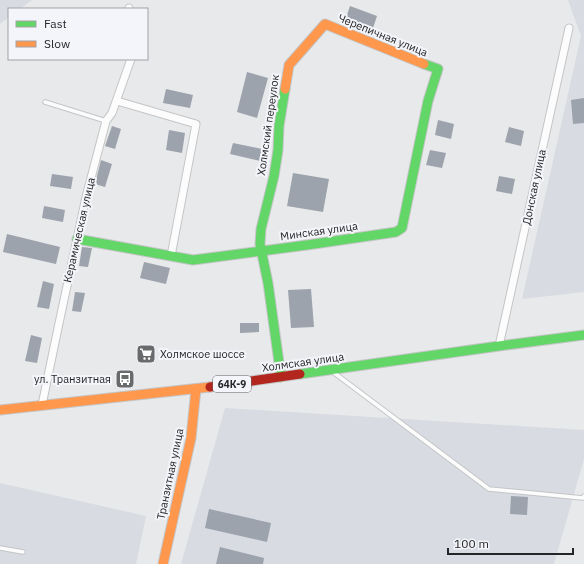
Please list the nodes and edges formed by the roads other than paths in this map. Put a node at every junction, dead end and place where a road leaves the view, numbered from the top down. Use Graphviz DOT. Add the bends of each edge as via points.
graph roads {
  1 [pos="568,28"];
  2 [pos="131,60"];
  3 [pos="289,65"];
  4 [pos="438,69"];
  5 [pos="117,101"];
  6 [pos="45,102"];
  7 [pos="106,121"];
  8 [pos="77,239"];
  9 [pos="262,251"];
  10 [pos="171,256"];
  11 [pos="584,335"];
  12 [pos="499,346"];
  13 [pos="330,370"];
  14 [pos="281,377"];
  15 [pos="196,389"];
  16 [pos="42,405"];
  17 [pos="0,410"];
  18 [pos="584,496"];
  19 [pos="0,548"];
  20 [pos="23,552"];
  21 [pos="163,564"];
  1 -- 12 [label="street, Донская улица"];
  2 -- 5 [label="street, Керамическая улица"];
  3 -- 4 [label="street, Черепичная улица" via="324,24"];
  3 -- 9 [label="street, Холмский переулок" via="274,176 261,229"];
  4 -- 9 [label="street, Минская улица" via="428,101 402,228 396,232"];
  5 -- 7 [label="street, Керамическая улица"];
  5 -- 10 [label="street" via="196,124"];
  6 -- 7 [label="lane"];
  7 -- 8 [label="street, Керамическая улица"];
  8 -- 10 [label="street, Минская улица"];
  8 -- 16 [label="street, Керамическая улица"];
  9 -- 10 [label="street, Минская улица" via="193,260"];
  9 -- 14 [label="street, Холмский переулок"];
  11 -- 12 [label="street, Холмская улица / 64К-9"];
  12 -- 13 [label="street, Холмская улица / 64К-9"];
  13 -- 14 [label="street, Холмская улица / 64К-9"];
  13 -- 18 [label="lane" via="489,489 583,498"];
  14 -- 15 [label="street, Холмская улица / 64К-9"];
  15 -- 16 [label="street, Холмская улица / 64К-9"];
  15 -- 21 [label="street, Транзитная улица" via="191,438"];
  16 -- 17 [label="street, Холмская улица / 64К-9"];
  19 -- 20 [label="lane"];
}
